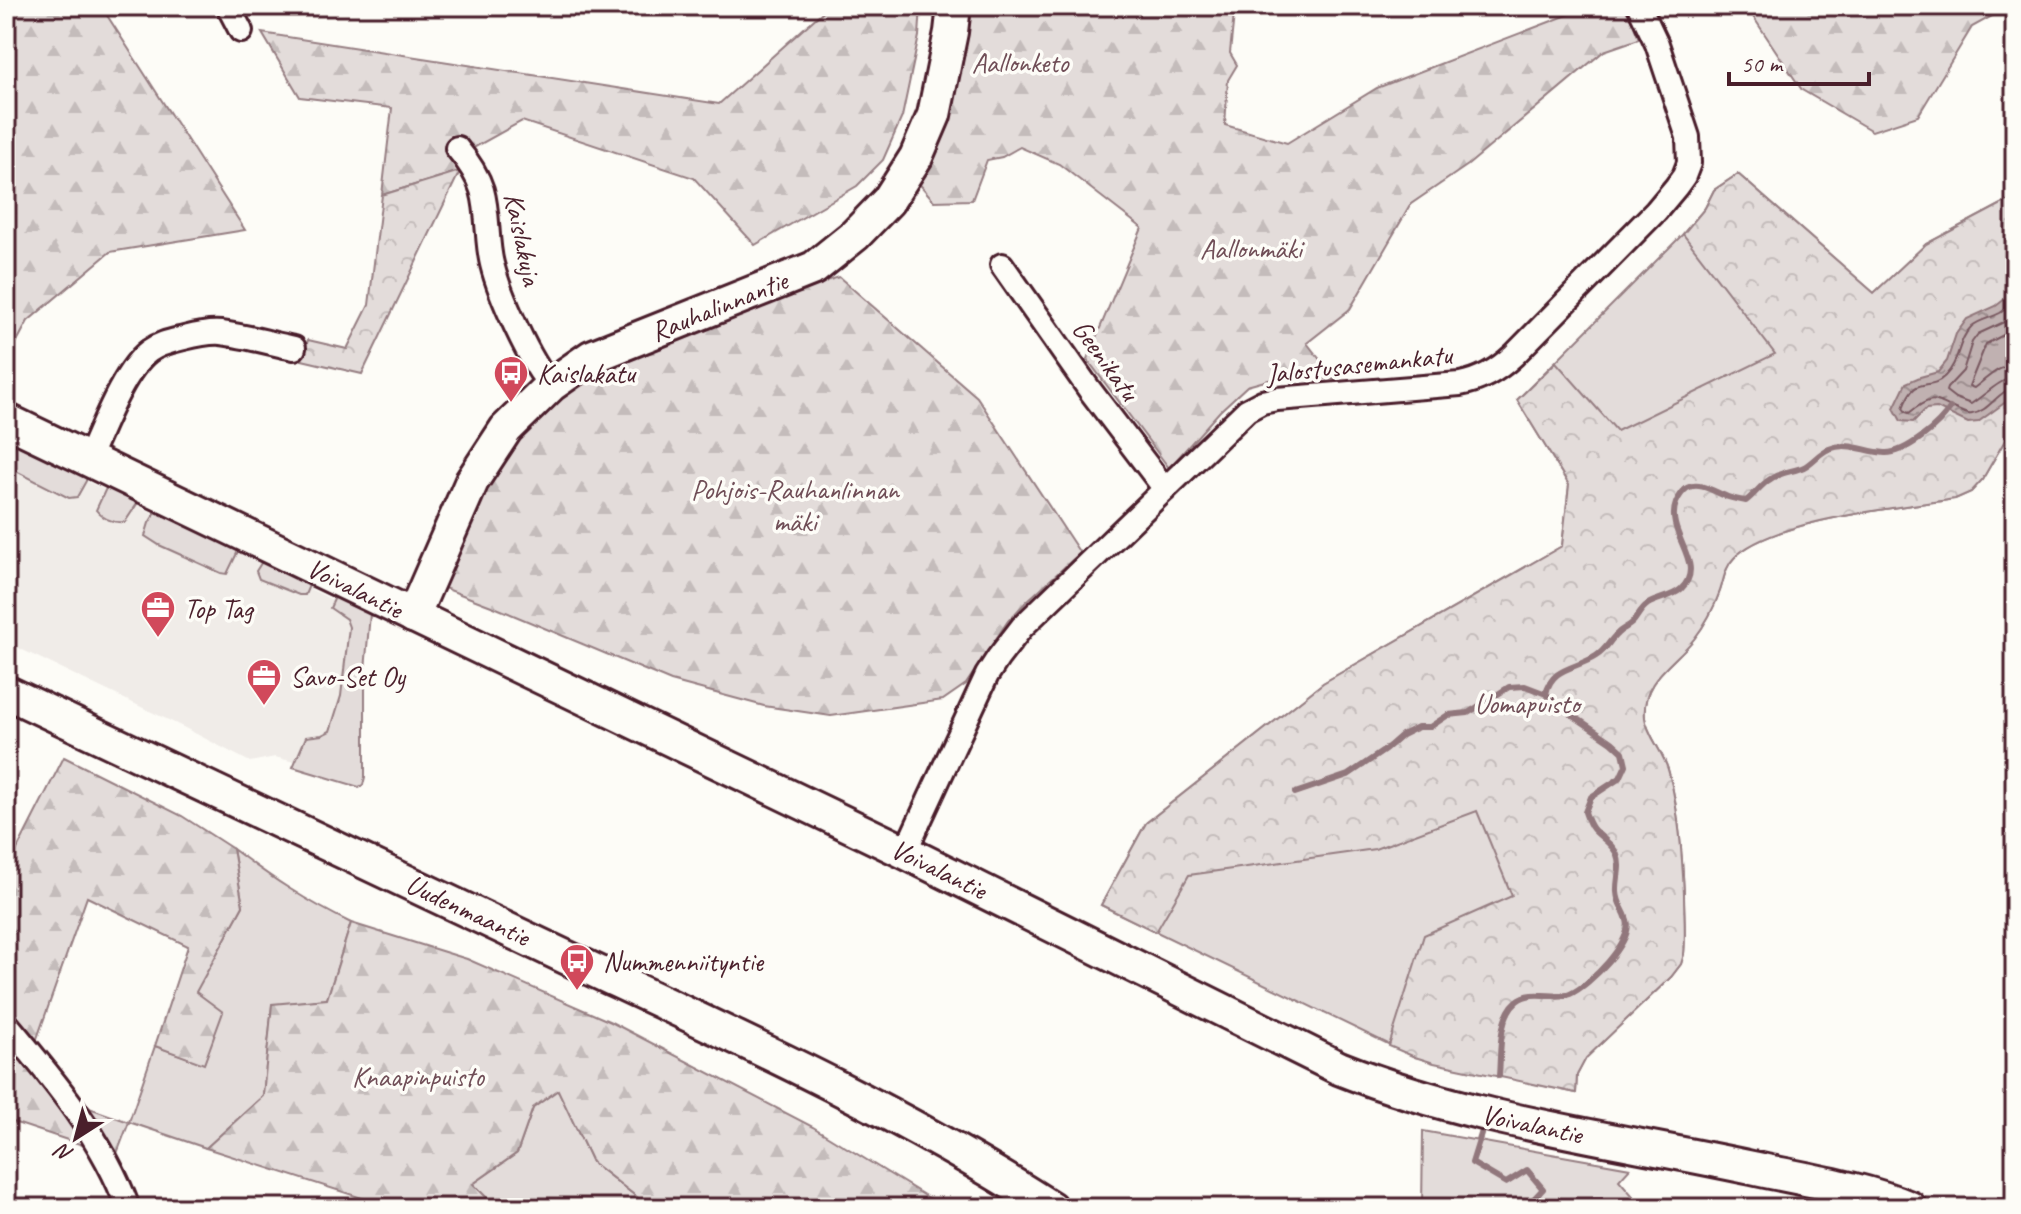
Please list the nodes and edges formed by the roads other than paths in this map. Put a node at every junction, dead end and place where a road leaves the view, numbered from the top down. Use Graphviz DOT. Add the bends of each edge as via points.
graph roads {
  1 [pos="228,6"];
  2 [pos="954,6"];
  3 [pos="1639,6"];
  4 [pos="241,31"];
  5 [pos="457,148"];
  6 [pos="1002,265"];
  7 [pos="294,348"];
  8 [pos="551,385"];
  9 [pos="6,420"];
  10 [pos="88,459"];
  11 [pos="1165,489"];
  12 [pos="413,616"];
  13 [pos="6,692"];
  14 [pos="905,852"];
  15 [pos="6,1023"];
  16 [pos="128,1208"];
  17 [pos="1051,1208"];
  18 [pos="1910,1208"];
  1 -- 4 [label="street"];
  2 -- 8 [label="street, Rauhalinnantie" via="934,115 916,157 888,201 855,235 814,268 591,357"];
  3 -- 11 [label="street, Jalostusasemankatu" via="1657,44 1690,150 1684,176 1645,222 1490,374 1460,384 1262,402 1232,423"];
  5 -- 8 [label="street, Kaislakuja" via="483,191 489,251 501,293 540,374"];
  6 -- 11 [label="street, Geenikatu"];
  7 -- 10 [label="street" via="210,333 156,347 121,388"];
  8 -- 12 [label="street, Rauhalinnantie" via="506,429 472,481"];
  9 -- 10 [label="street, Voivalantie"];
  10 -- 12 [label="street, Voivalantie"];
  11 -- 14 [label="street, Jalostusasemankatu" via="1037,610 998,658"];
  12 -- 14 [label="street, Voivalantie"];
  13 -- 17 [label="street, Uudenmaantie" via="736,1037 1004,1177"];
  14 -- 18 [label="street, Voivalantie" via="1383,1085 1505,1119 1827,1184"];
  15 -- 16 [label="street" via="81,1119"];
}
